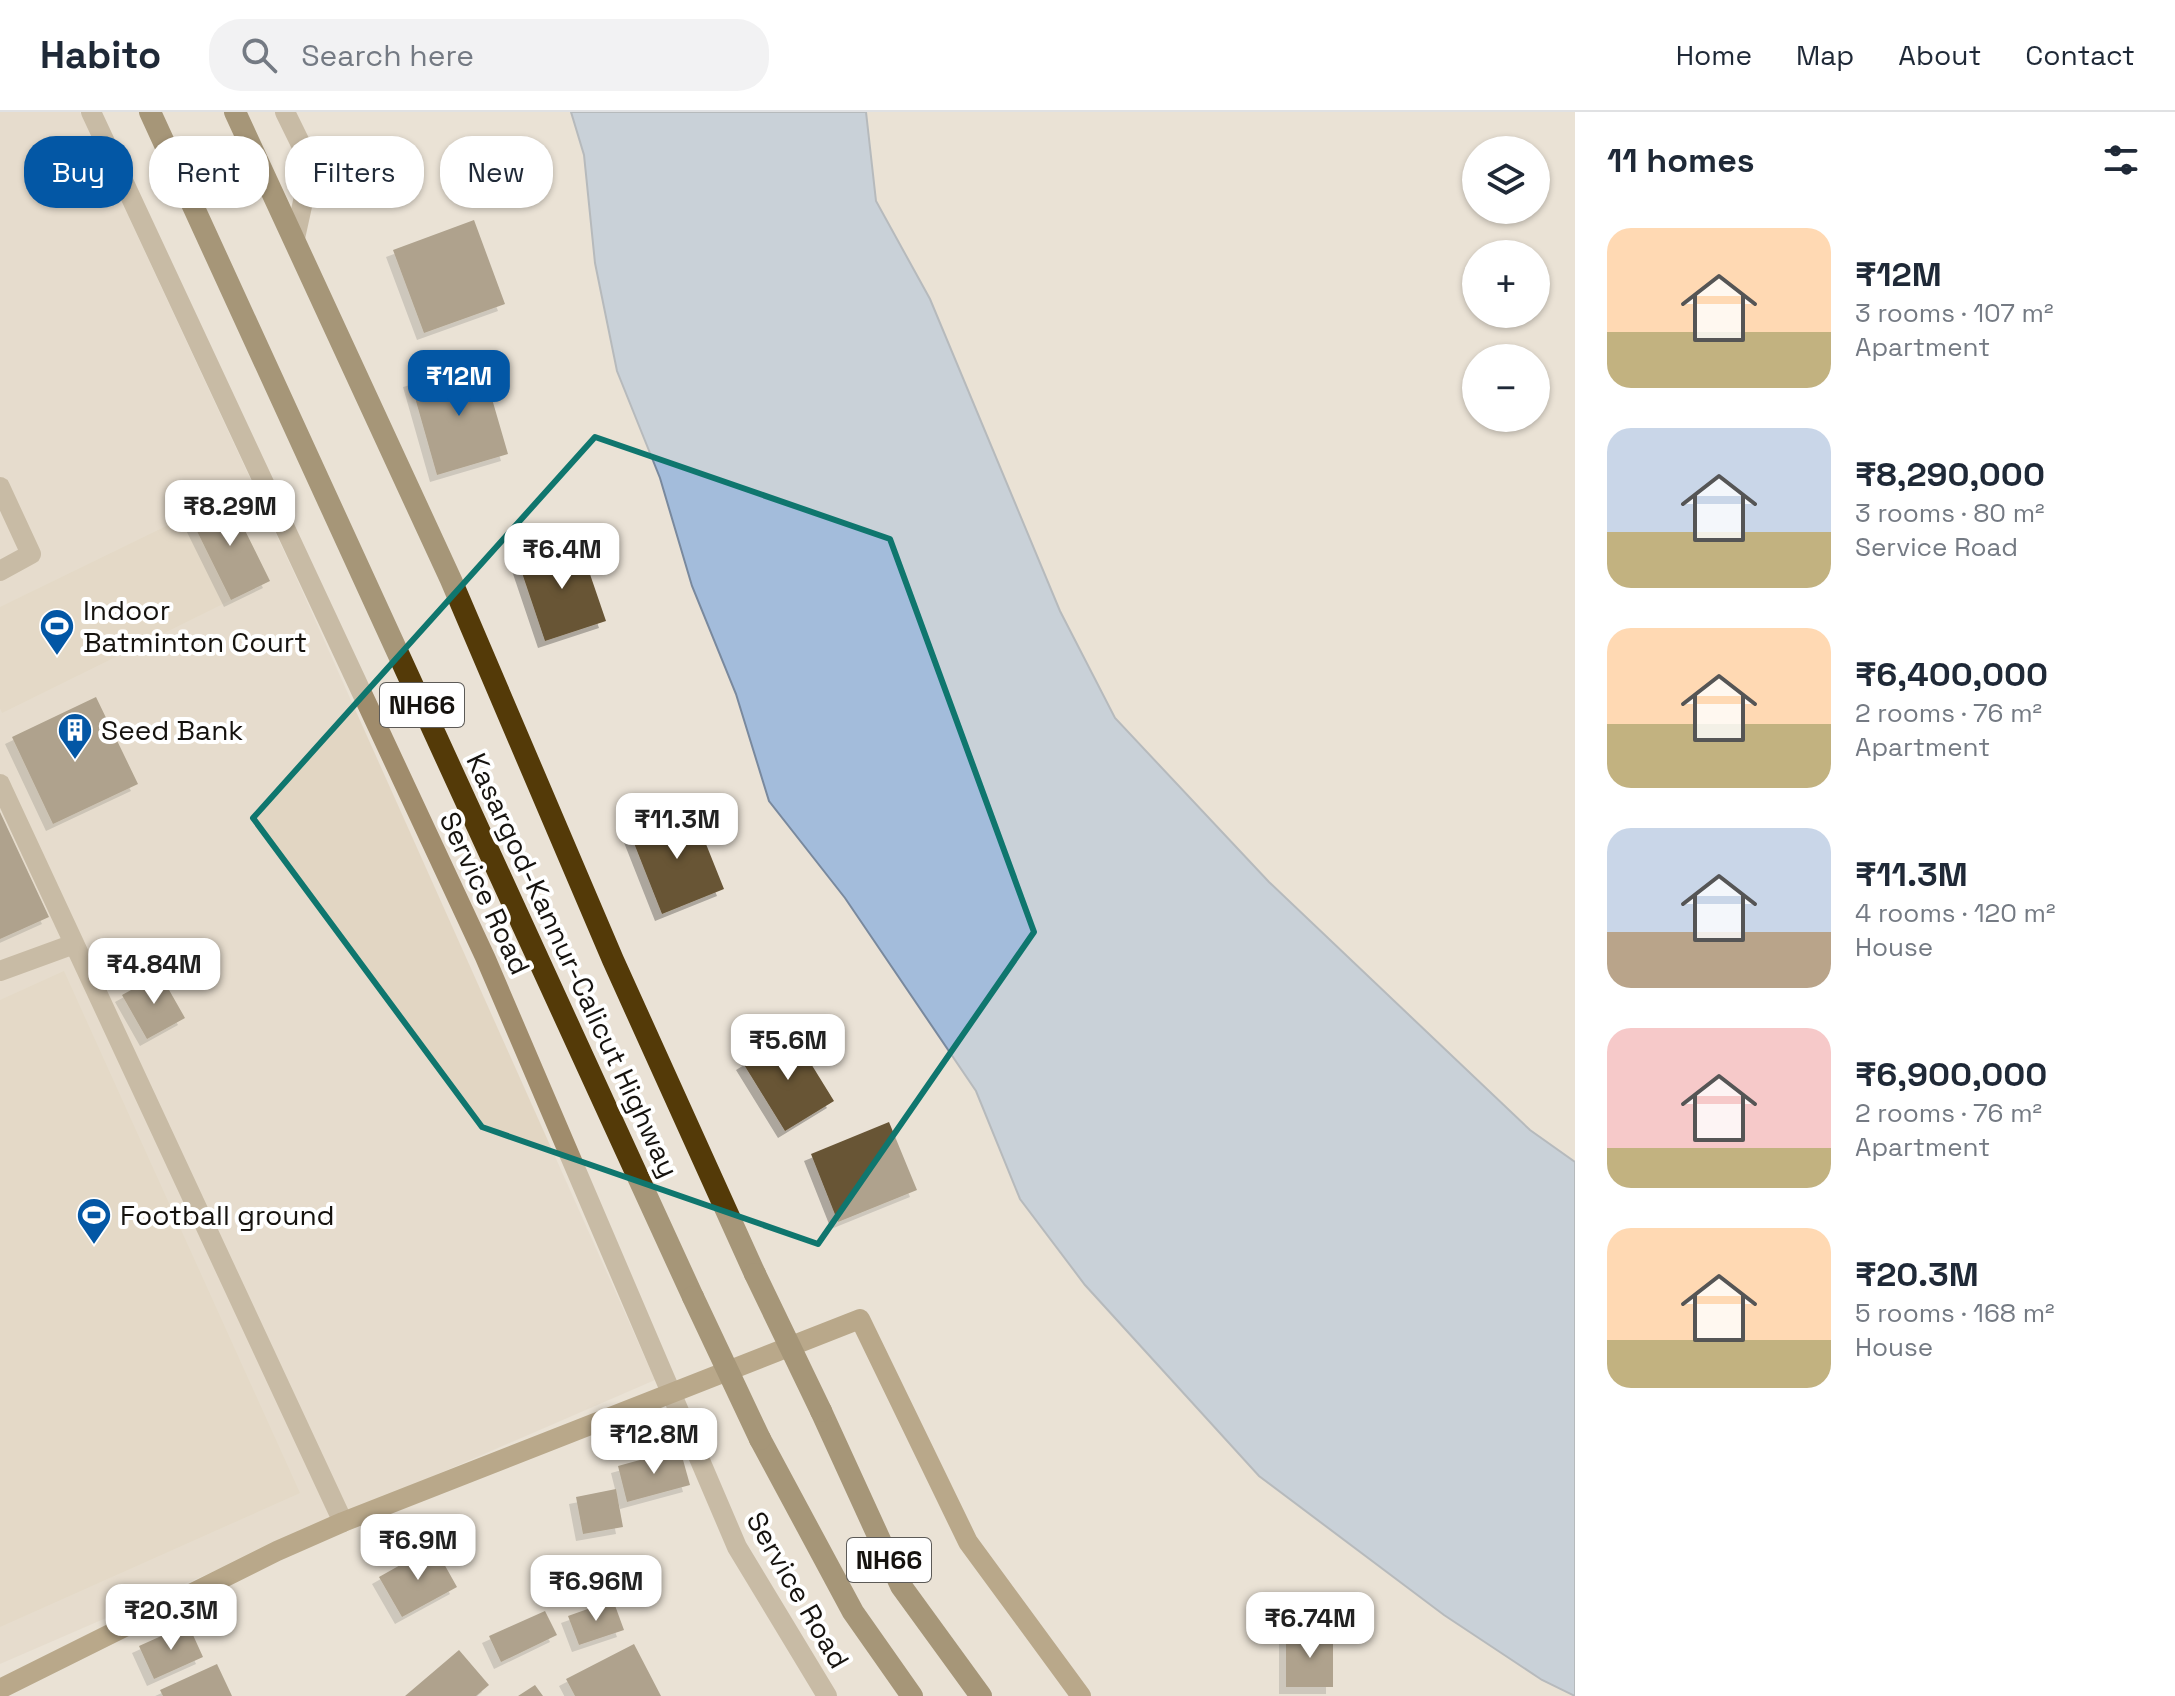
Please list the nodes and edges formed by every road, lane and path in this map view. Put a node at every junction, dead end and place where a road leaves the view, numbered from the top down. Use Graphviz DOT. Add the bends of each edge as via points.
graph roads {
  1 [pos="91,112"];
  2 [pos="150,112"];
  3 [pos="235,112"];
  4 [pos="285,112"];
  5 [pos="295,238"];
  6 [pos="0,487"];
  7 [pos="0,571"];
  8 [pos="0,784"];
  9 [pos="74,944"];
  10 [pos="0,971"];
  11 [pos="671,1394"];
  12 [pos="343,1522"];
  13 [pos="0,1689"];
  14 [pos="827,1696"];
  15 [pos="912,1696"];
  16 [pos="981,1696"];
  17 [pos="1081,1696"];
  1 -- 11 [label="street, Service Road" via="485,957"];
  2 -- 15 [label="highway, Kasargod-Kannur-Calicut Highway / NH66, bridge" via="760,1439 853,1612"];
  3 -- 5 [label="highway, Kasargod-Kannur-Calicut Highway / NH66"];
  4 -- 5 [label="street" via="311,165"];
  5 -- 16 [label="highway, Kasargod-Kannur-Calicut Highway / NH66, bridge" via="451,580 613,960 901,1586"];
  6 -- 7 [label="street" via="31,554"];
  8 -- 9 [label="street"];
  9 -- 10 [label="street"];
  9 -- 12 [label="street"];
  11 -- 12 [label="main road"];
  11 -- 14 [label="street, Service Road" via="737,1547"];
  11 -- 17 [label="main road" via="860,1319 968,1542"];
  12 -- 13 [label="main road"];
}
